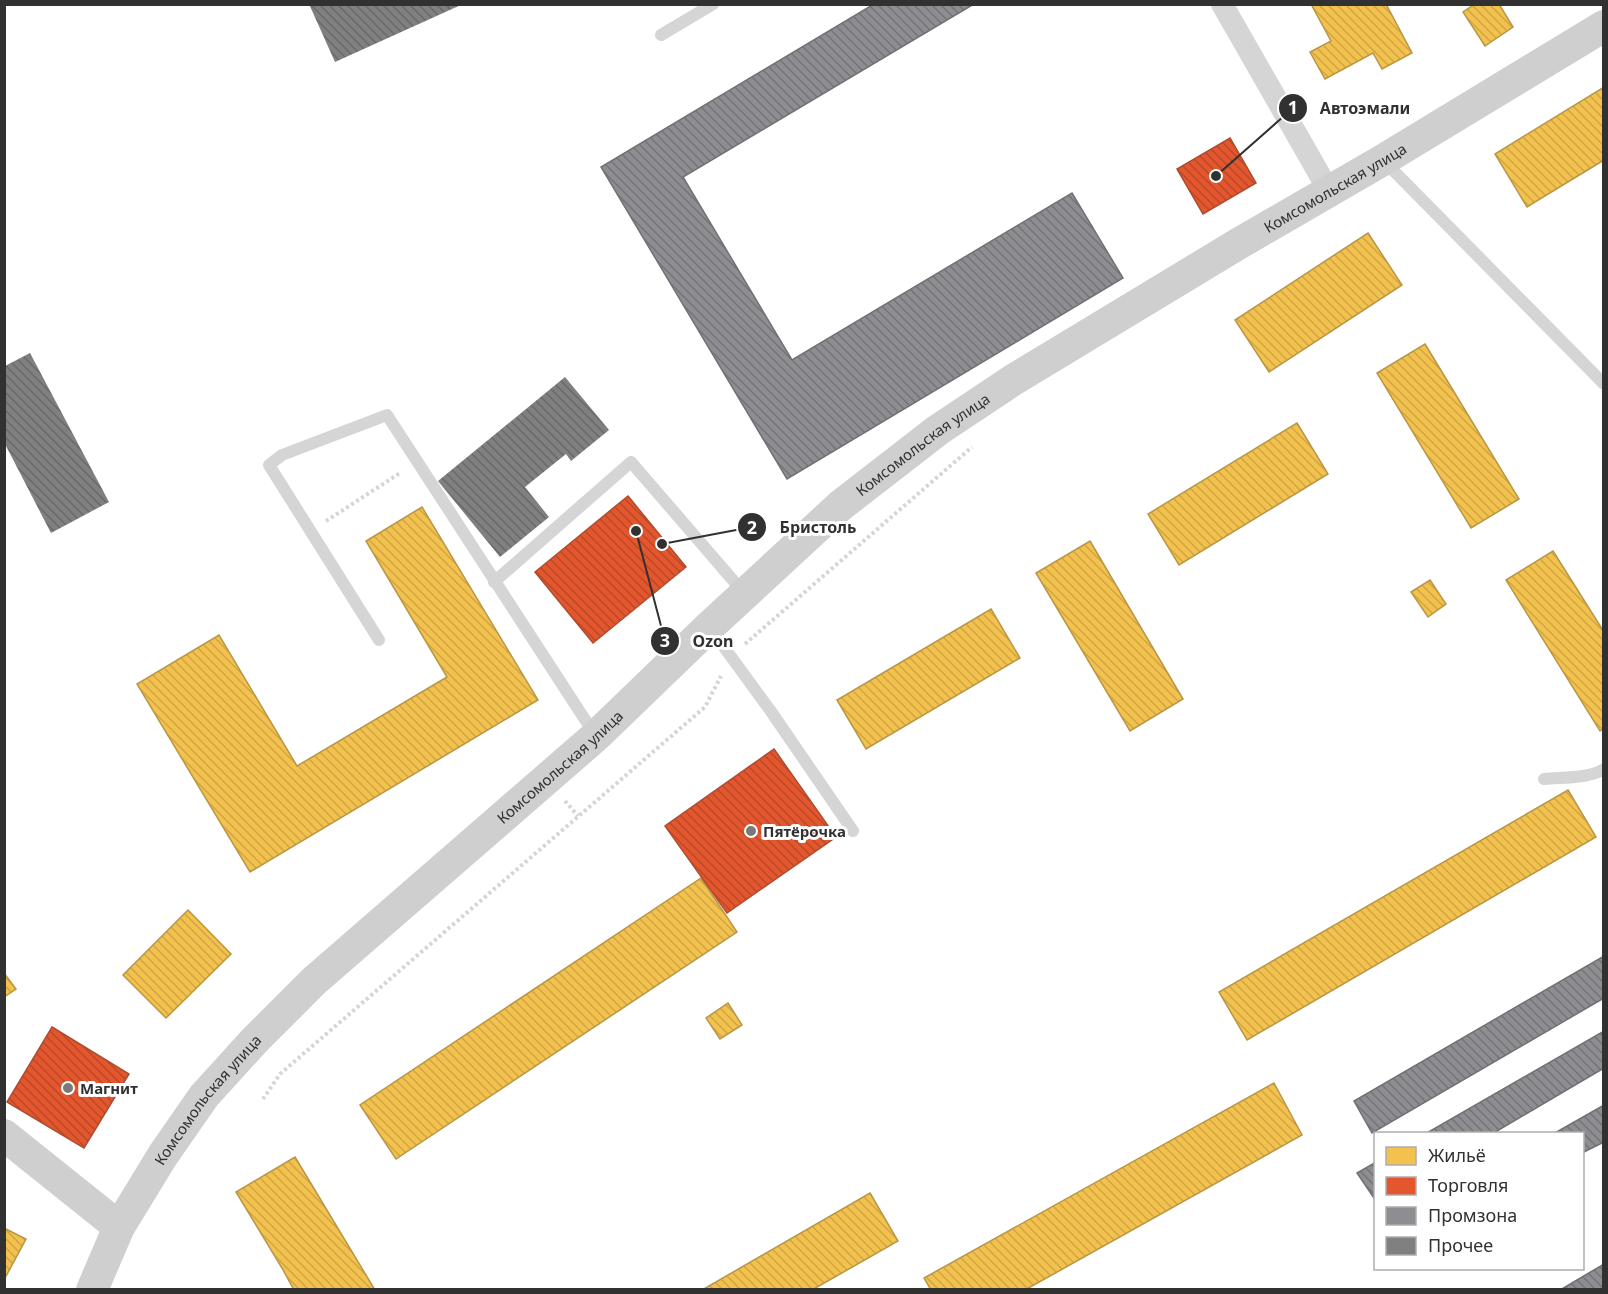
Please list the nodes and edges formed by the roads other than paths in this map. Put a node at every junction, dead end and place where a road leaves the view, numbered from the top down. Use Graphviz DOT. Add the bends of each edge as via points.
graph roads {
  1 [pos="713,4"];
  2 [pos="1222,4"];
  3 [pos="1604,26"];
  4 [pos="661,35"];
  5 [pos="1383,160"];
  6 [pos="1329,191"];
  7 [pos="1604,384"];
  8 [pos="494,582"];
  9 [pos="745,594"];
  10 [pos="709,627"];
  11 [pos="379,640"];
  12 [pos="596,736"];
  13 [pos="1604,769"];
  14 [pos="1544,779"];
  15 [pos="853,831"];
  16 [pos="4,1135"];
  17 [pos="119,1227"];
  18 [pos="92,1290"];
  1 -- 4 [label="lane"];
  2 -- 6 [label="street"];
  3 -- 5 [label="street, Комсомольская улица"];
  5 -- 6 [label="street, Комсомольская улица"];
  5 -- 7 [label="lane"];
  6 -- 9 [label="street, Комсомольская улица" via="1072,344 938,430 840,506"];
  8 -- 9 [label="lane" via="632,462"];
  8 -- 11 [label="lane" via="387,415 282,455 269,465"];
  8 -- 12 [label="lane"];
  9 -- 10 [label="street, Комсомольская улица"];
  10 -- 12 [label="street, Комсомольская улица"];
  10 -- 15 [label="lane"];
  12 -- 17 [label="street, Комсомольская улица" via="314,981 254,1041 204,1096"];
  13 -- 14 [label="lane"];
  16 -- 17 [label="street"];
  17 -- 18 [label="street, Комсомольская улица"];
}
